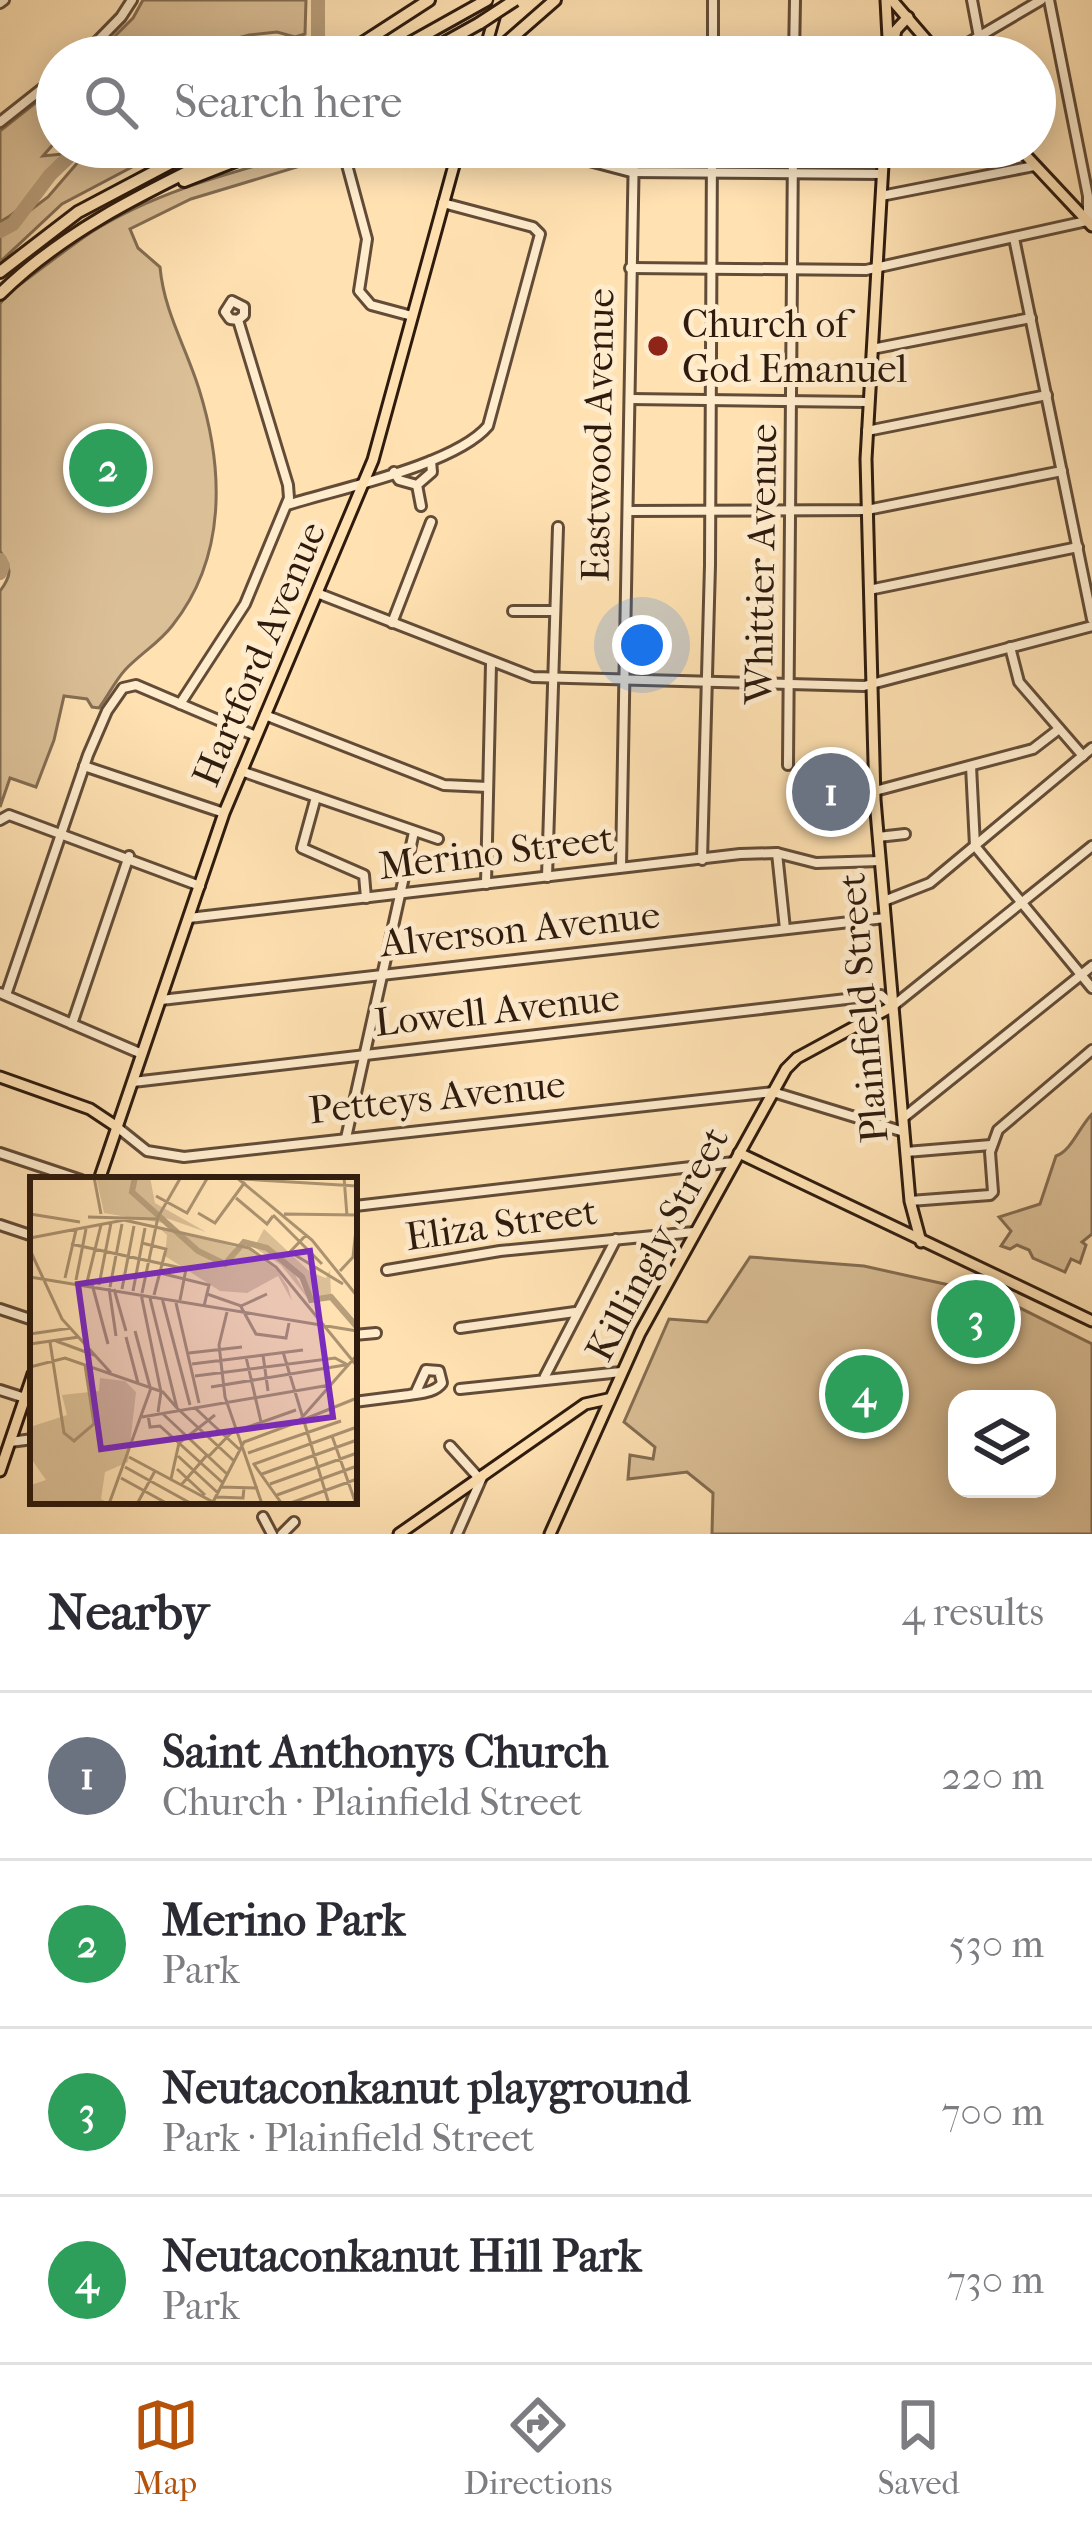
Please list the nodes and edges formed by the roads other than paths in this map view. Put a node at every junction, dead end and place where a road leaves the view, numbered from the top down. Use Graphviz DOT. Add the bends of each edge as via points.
graph roads {
  1 [pos="132,0"];
  2 [pos="429,0"];
  3 [pos="499,0"];
  4 [pos="515,0"];
  5 [pos="555,0"];
  6 [pos="713,0"];
  7 [pos="795,0"];
  8 [pos="889,0"];
  9 [pos="972,0"];
  10 [pos="1045,0"];
  11 [pos="486,1"];
  12 [pos="908,17"];
  13 [pos="102,36"];
  14 [pos="373,36"];
  15 [pos="423,36"];
  16 [pos="456,36"];
  17 [pos="491,36"];
  18 [pos="512,36"];
  19 [pos="712,36"];
  20 [pos="794,36"];
  21 [pos="890,36"];
  22 [pos="895,36"];
  23 [pos="924,36"];
  24 [pos="979,36"];
  25 [pos="981,36"];
  26 [pos="1053,36"];
  27 [pos="1056,50"];
  28 [pos="36,93"];
  29 [pos="0,122"];
  30 [pos="150,168"];
  31 [pos="159,168"];
  32 [pos="196,168"];
  33 [pos="218,168"];
  34 [pos="348,168"];
  35 [pos="453,168"];
  36 [pos="616,168"];
  37 [pos="631,168"];
  38 [pos="712,168"];
  39 [pos="793,168"];
  40 [pos="883,168"];
  41 [pos="1024,168"];
  42 [pos="1036,168"];
  43 [pos="631,172"];
  44 [pos="712,172"];
  45 [pos="793,172"];
  46 [pos="883,174"];
  47 [pos="112,191"];
  48 [pos="881,196"];
  49 [pos="1088,196"];
  50 [pos="443,202"];
  51 [pos="1067,204"];
  52 [pos="114,209"];
  53 [pos="1091,222"];
  54 [pos="1014,238"];
  55 [pos="876,266"];
  56 [pos="630,268"];
  57 [pos="712,268"];
  58 [pos="793,268"];
  59 [pos="0,272"];
  60 [pos="0,295"];
  61 [pos="412,316"];
  62 [pos="1031,318"];
  63 [pos="238,320"];
  64 [pos="871,349"];
  65 [pos="1047,395"];
  66 [pos="630,399"];
  67 [pos="711,400"];
  68 [pos="792,400"];
  69 [pos="867,402"];
  70 [pos="866,431"];
  71 [pos="431,461"];
  72 [pos="1062,471"];
  73 [pos="394,472"];
  74 [pos="364,481"];
  75 [pos="418,485"];
  76 [pos="287,505"];
  77 [pos="421,506"];
  78 [pos="867,510"];
  79 [pos="628,511"];
  80 [pos="710,511"];
  81 [pos="792,512"];
  82 [pos="431,522"];
  83 [pos="558,527"];
  84 [pos="1078,547"];
  85 [pos="869,590"];
  86 [pos="317,593"];
  87 [pos="513,611"];
  88 [pos="554,611"];
  89 [pos="1092,622"];
  90 [pos="392,623"];
  91 [pos="1010,647"];
  92 [pos="491,664"];
  93 [pos="554,677"];
  94 [pos="626,679"];
  95 [pos="708,682"];
  96 [pos="790,684"];
  97 [pos="872,684"];
  98 [pos="181,704"];
  99 [pos="265,715"];
  100 [pos="1059,729"];
  101 [pos="256,736"];
  102 [pos="1092,748"];
  103 [pos="1083,756"];
  104 [pos="788,765"];
  105 [pos="84,766"];
  106 [pos="971,766"];
  107 [pos="242,771"];
  108 [pos="488,787"];
  109 [pos="875,791"];
  110 [pos="316,797"];
  111 [pos="224,814"];
  112 [pos="2,818"];
  113 [pos="414,832"];
  114 [pos="61,834"];
  115 [pos="905,834"];
  116 [pos="878,836"];
  117 [pos="438,839"];
  118 [pos="975,846"];
  119 [pos="1092,846"];
  120 [pos="777,853"];
  121 [pos="128,856"];
  122 [pos="702,860"];
  123 [pos="880,861"];
  124 [pos="621,867"];
  125 [pos="547,877"];
  126 [pos="486,884"];
  127 [pos="200,886"];
  128 [pos="400,895"];
  129 [pos="366,898"];
  130 [pos="884,902"];
  131 [pos="1024,903"];
  132 [pos="189,918"];
  133 [pos="885,918"];
  134 [pos="785,929"];
  135 [pos="1092,966"];
  136 [pos="382,975"];
  137 [pos="1081,975"];
  138 [pos="1092,988"];
  139 [pos="3,994"];
  140 [pos="867,998"];
  141 [pos="161,1000"];
  142 [pos="893,1006"];
  143 [pos="879,1012"];
  144 [pos="72,1024"];
  145 [pos="1092,1051"];
  146 [pos="142,1054"];
  147 [pos="362,1056"];
  148 [pos="0,1077"];
  149 [pos="133,1082"];
  150 [pos="773,1092"];
  151 [pos="903,1118"];
  152 [pos="117,1127"];
  153 [pos="904,1132"];
  154 [pos="346,1138"];
  155 [pos="991,1145"];
  156 [pos="906,1152"];
  157 [pos="0,1153"];
  158 [pos="736,1157"];
  159 [pos="72,1177"];
  160 [pos="100,1177"];
  161 [pos="910,1201"];
  162 [pos="357,1206"];
  163 [pos="0,1225"];
  164 [pos="694,1232"];
  165 [pos="30,1235"];
  166 [pos="616,1239"];
  167 [pos="921,1242"];
  168 [pos="387,1270"];
  169 [pos="0,1309"];
  170 [pos="577,1312"];
  171 [pos="30,1320"];
  172 [pos="1092,1321"];
  173 [pos="460,1328"];
  174 [pos="376,1333"];
  175 [pos="357,1335"];
  176 [pos="621,1372"];
  177 [pos="544,1378"];
  178 [pos="30,1383"];
  179 [pos="460,1389"];
  180 [pos="0,1390"];
  181 [pos="416,1394"];
  182 [pos="25,1398"];
  183 [pos="608,1400"];
  184 [pos="357,1402"];
  185 [pos="30,1439"];
  186 [pos="10,1442"];
  187 [pos="450,1445"];
  188 [pos="0,1471"];
  189 [pos="481,1475"];
  190 [pos="263,1516"];
  191 [pos="294,1522"];
  192 [pos="272,1534"];
  193 [pos="282,1534"];
  194 [pos="399,1534"];
  195 [pos="457,1534"];
  196 [pos="550,1534"];
  1 -- 13 [label="street"];
  2 -- 14 [label="highway"];
  3 -- 17 [label="main road"];
  4 -- 16 [label="highway, bridge"];
  5 -- 18 [label="highway"];
  6 -- 19 [label="street"];
  7 -- 20 [label="street"];
  8 -- 12 [label="main road"];
  8 -- 21 [label="main road"];
  9 -- 24 [label="street"];
  10 -- 25 [label="street"];
  10 -- 26 [label="street"];
  11 -- 15 [label="highway"];
  12 -- 22 [label="main road"];
  12 -- 23 [label="main road"];
  27 -- 49 [label="street"];
  28 -- 29 [label="street"];
  30 -- 47 [label="highway"];
  31 -- 47 [label="highway"];
  32 -- 52 [label="highway"];
  33 -- 52 [label="highway"];
  34 -- 61 [label="street" via="366,235 358,291 371,304"];
  35 -- 50 [label="main road, Hartford Avenue"];
  36 -- 43 [label="street"];
  37 -- 43 [label="street, Eastwood Avenue"];
  38 -- 44 [label="street"];
  39 -- 45 [label="street, Whittier Avenue"];
  40 -- 46 [label="main road, Plainfield Street"];
  41 -- 48 [label="street"];
  42 -- 51 [label="main road"];
  43 -- 44 [label="street"];
  43 -- 56 [label="street, Eastwood Avenue"];
  44 -- 45 [label="street"];
  44 -- 57 [label="street"];
  45 -- 46 [label="street"];
  45 -- 58 [label="street, Whittier Avenue"];
  46 -- 48 [label="main road, Plainfield Street"];
  47 -- 59 [label="highway"];
  48 -- 55 [label="main road, Plainfield Street"];
  49 -- 51 [label="street"];
  49 -- 53 [label="street"];
  50 -- 61 [label="main road, Hartford Avenue"];
  50 -- 71 [label="street" via="540,234 488,427"];
  51 -- 53 [label="main road"];
  52 -- 60 [label="highway"];
  53 -- 54 [label="street"];
  54 -- 55 [label="street"];
  54 -- 62 [label="street"];
  55 -- 58 [label="street"];
  55 -- 64 [label="main road, Plainfield Street"];
  56 -- 57 [label="street"];
  56 -- 66 [label="street, Eastwood Avenue"];
  57 -- 58 [label="street"];
  57 -- 67 [label="street"];
  58 -- 68 [label="street, Whittier Avenue"];
  61 -- 74 [label="main road, Hartford Avenue"];
  62 -- 64 [label="street"];
  62 -- 65 [label="street"];
  63 -- 76 [label="street" via="289,485"];
  64 -- 69 [label="main road, Plainfield Street"];
  65 -- 70 [label="street"];
  65 -- 72 [label="street"];
  66 -- 67 [label="street"];
  66 -- 79 [label="street, Eastwood Avenue"];
  67 -- 68 [label="street"];
  67 -- 80 [label="street"];
  68 -- 69 [label="street"];
  68 -- 81 [label="street, Whittier Avenue"];
  69 -- 70 [label="main road, Plainfield Street"];
  70 -- 78 [label="main road, Plainfield Street"];
  71 -- 73 [label="street"];
  71 -- 75 [label="street" via="432,472"];
  72 -- 78 [label="street"];
  72 -- 84 [label="street"];
  73 -- 74 [label="street"];
  73 -- 75 [label="street"];
  74 -- 76 [label="street"];
  74 -- 86 [label="main road, Hartford Avenue"];
  75 -- 77 [label="street"];
  76 -- 98 [label="street" via="242,609"];
  78 -- 81 [label="street"];
  78 -- 85 [label="main road, Plainfield Street"];
  79 -- 80 [label="street"];
  79 -- 94 [label="street, Eastwood Avenue"];
  80 -- 81 [label="street"];
  80 -- 95 [label="street"];
  81 -- 96 [label="street, Whittier Avenue"];
  82 -- 90 [label="street"];
  83 -- 88 [label="street"];
  84 -- 85 [label="street"];
  84 -- 89 [label="street"];
  85 -- 97 [label="main road, Plainfield Street"];
  86 -- 90 [label="street"];
  86 -- 99 [label="main road, Hartford Avenue"];
  87 -- 88 [label="street"];
  88 -- 93 [label="street"];
  89 -- 91 [label="street"];
  90 -- 92 [label="street"];
  91 -- 97 [label="street"];
  91 -- 100 [label="street" via="1019,682"];
  92 -- 93 [label="street"];
  92 -- 108 [label="street"];
  93 -- 94 [label="street"];
  93 -- 125 [label="street"];
  94 -- 95 [label="street"];
  94 -- 124 [label="street, Eastwood Avenue"];
  95 -- 96 [label="street"];
  95 -- 122 [label="street"];
  96 -- 97 [label="street"];
  96 -- 104 [label="street, Whittier Avenue"];
  97 -- 109 [label="main road, Plainfield Street"];
  98 -- 101 [label="street"];
  98 -- 105 [label="street" via="125,686"];
  99 -- 101 [label="main road, Hartford Avenue"];
  99 -- 108 [label="street" via="444,785"];
  100 -- 103 [label="street"];
  100 -- 106 [label="street" via="1034,749"];
  101 -- 107 [label="main road, Hartford Avenue"];
  102 -- 103 [label="street"];
  103 -- 118 [label="street"];
  105 -- 111 [label="street"];
  105 -- 114 [label="street"];
  106 -- 109 [label="street"];
  106 -- 118 [label="street"];
  107 -- 110 [label="street"];
  107 -- 111 [label="main road, Hartford Avenue"];
  108 -- 126 [label="street"];
  109 -- 116 [label="main road, Plainfield Street"];
  110 -- 113 [label="street"];
  110 -- 129 [label="street" via="302,848 364,875"];
  111 -- 127 [label="main road, Hartford Avenue"];
  112 -- 114 [label="street"];
  113 -- 117 [label="street"];
  113 -- 128 [label="street"];
  114 -- 121 [label="street"];
  114 -- 139 [label="street"];
  115 -- 116 [label="street"];
  116 -- 123 [label="main road, Plainfield Street"];
  118 -- 130 [label="street" via="930,883"];
  118 -- 131 [label="street"];
  119 -- 131 [label="street"];
  120 -- 122 [label="street, Merino Street"];
  120 -- 123 [label="street, Merino Street" via="809,862"];
  120 -- 134 [label="street"];
  121 -- 127 [label="street"];
  121 -- 144 [label="street"];
  122 -- 124 [label="street, Merino Street"];
  123 -- 130 [label="main road, Plainfield Street"];
  124 -- 125 [label="street, Merino Street"];
  125 -- 126 [label="street, Merino Street"];
  126 -- 128 [label="street, Merino Street"];
  127 -- 132 [label="main road, Hartford Avenue"];
  128 -- 129 [label="street, Merino Street"];
  128 -- 136 [label="street"];
  129 -- 132 [label="street, Merino Street"];
  130 -- 133 [label="main road, Plainfield Street"];
  131 -- 137 [label="street"];
  131 -- 142 [label="street"];
  132 -- 141 [label="main road, Hartford Avenue"];
  133 -- 134 [label="street, Alverson Avenue"];
  133 -- 142 [label="main road, Plainfield Street"];
  134 -- 136 [label="street, Alverson Avenue"];
  135 -- 137 [label="street"];
  136 -- 141 [label="street, Alverson Avenue"];
  136 -- 147 [label="street"];
  137 -- 138 [label="street"];
  137 -- 151 [label="street"];
  139 -- 144 [label="street"];
  140 -- 142 [label="street, Lowell Avenue" via="886,997"];
  140 -- 143 [label="street"];
  140 -- 147 [label="street, Lowell Avenue"];
  141 -- 146 [label="main road, Hartford Avenue"];
  142 -- 143 [label="main road, Killingly Street"];
  142 -- 151 [label="main road, Plainfield Street"];
  143 -- 150 [label="main road, Killingly Street" via="797,1058"];
  144 -- 146 [label="street"];
  145 -- 155 [label="street" via="998,1130"];
  146 -- 149 [label="main road, Hartford Avenue"];
  147 -- 149 [label="street, Lowell Avenue"];
  147 -- 154 [label="street"];
  148 -- 152 [label="main road"];
  149 -- 152 [label="main road, Hartford Avenue"];
  150 -- 153 [label="street"];
  150 -- 154 [label="street, Petteys Avenue"];
  150 -- 158 [label="main road, Killingly Street"];
  151 -- 153 [label="main road, Plainfield Street"];
  152 -- 154 [label="street, Petteys Avenue" via="147,1151 174,1157"];
  152 -- 160 [label="main road, Hartford Avenue"];
  153 -- 156 [label="main road, Plainfield Street"];
  155 -- 156 [label="street"];
  155 -- 161 [label="street" via="993,1192"];
  156 -- 161 [label="main road, Plainfield Street"];
  157 -- 159 [label="street"];
  158 -- 162 [label="street"];
  158 -- 164 [label="main road, Killingly Street"];
  158 -- 167 [label="main road"];
  161 -- 167 [label="main road, Plainfield Street"];
  163 -- 165 [label="street"];
  164 -- 166 [label="street, Eliza Street"];
  164 -- 176 [label="main road, Killingly Street"];
  166 -- 168 [label="street, Eliza Street"];
  166 -- 170 [label="street"];
  167 -- 172 [label="main road"];
  169 -- 171 [label="street"];
  170 -- 173 [label="street"];
  170 -- 177 [label="street"];
  174 -- 175 [label="street"];
  176 -- 177 [label="street"];
  176 -- 183 [label="main road, Killingly Street"];
  177 -- 179 [label="street"];
  178 -- 182 [label="main road"];
  180 -- 182 [label="street"];
  181 -- 184 [label="street"];
  182 -- 186 [label="main road"];
  183 -- 189 [label="main road, Killingly Street" via="585,1404"];
  183 -- 196 [label="main road"];
  185 -- 186 [label="street"];
  186 -- 188 [label="main road"];
  187 -- 189 [label="street"];
  189 -- 194 [label="main road, Killingly Street"];
  189 -- 195 [label="street"];
  190 -- 192 [label="street"];
  191 -- 193 [label="street"];
}
